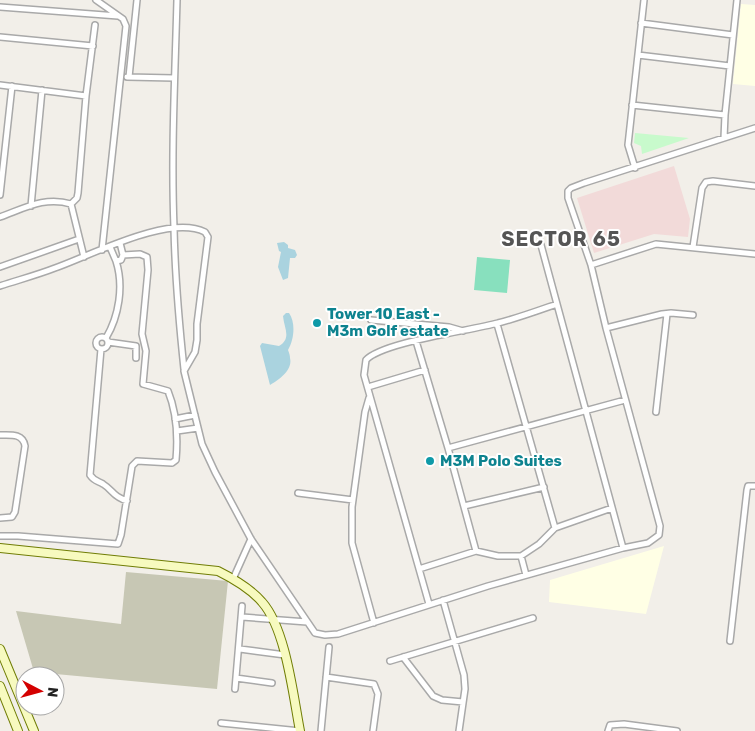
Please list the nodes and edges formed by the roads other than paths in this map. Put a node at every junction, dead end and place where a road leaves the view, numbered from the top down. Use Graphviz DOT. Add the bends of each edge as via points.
graph roads {
  1 [pos="96,0"];
  2 [pos="137,0"];
  3 [pos="177,0"];
  4 [pos="644,0"];
  5 [pos="737,0"];
  6 [pos="0,7"];
  7 [pos="118,16"];
  8 [pos="641,23"];
  9 [pos="95,25"];
  10 [pos="733,35"];
  11 [pos="0,38"];
  12 [pos="93,46"];
  13 [pos="638,56"];
  14 [pos="730,66"];
  15 [pos="121,76"];
  16 [pos="129,77"];
  17 [pos="174,78"];
  18 [pos="0,85"];
  19 [pos="12,86"];
  20 [pos="42,90"];
  21 [pos="86,96"];
  22 [pos="632,105"];
  23 [pos="725,115"];
  24 [pos="755,128"];
  25 [pos="724,138"];
  26 [pos="635,168"];
  27 [pos="755,186"];
  28 [pos="0,195"];
  29 [pos="72,204"];
  30 [pos="31,206"];
  31 [pos="0,217"];
  32 [pos="174,227"];
  33 [pos="79,239"];
  34 [pos="120,243"];
  35 [pos="540,245"];
  36 [pos="110,247"];
  37 [pos="693,247"];
  38 [pos="102,250"];
  39 [pos="755,254"];
  40 [pos="123,256"];
  41 [pos="84,257"];
  42 [pos="116,261"];
  43 [pos="591,265"];
  44 [pos="0,267"];
  45 [pos="0,286"];
  46 [pos="557,304"];
  47 [pos="667,314"];
  48 [pos="693,316"];
  49 [pos="372,320"];
  50 [pos="498,324"];
  51 [pos="606,328"];
  52 [pos="463,331"];
  53 [pos="107,340"];
  54 [pos="416,341"];
  55 [pos="101,349"];
  56 [pos="136,358"];
  57 [pos="425,370"];
  58 [pos="184,371"];
  59 [pos="368,386"];
  60 [pos="370,396"];
  61 [pos="626,400"];
  62 [pos="586,412"];
  63 [pos="656,412"];
  64 [pos="195,415"];
  65 [pos="175,419"];
  66 [pos="527,426"];
  67 [pos="198,428"];
  68 [pos="177,431"];
  69 [pos="0,435"];
  70 [pos="448,448"];
  71 [pos="755,486"];
  72 [pos="544,487"];
  73 [pos="298,493"];
  74 [pos="352,500"];
  75 [pos="126,501"];
  76 [pos="464,506"];
  77 [pos="612,508"];
  78 [pos="0,518"];
  79 [pos="555,528"];
  80 [pos="0,536"];
  81 [pos="251,539"];
  82 [pos="0,548"];
  83 [pos="623,548"];
  84 [pos="476,551"];
  85 [pos="520,556"];
  86 [pos="419,568"];
  87 [pos="526,575"];
  88 [pos="234,578"];
  89 [pos="443,600"];
  90 [pos="429,604"];
  91 [pos="242,606"];
  92 [pos="242,617"];
  93 [pos="533,618"];
  94 [pos="273,620"];
  95 [pos="307,622"];
  96 [pos="374,623"];
  97 [pos="454,641"];
  98 [pos="730,641"];
  99 [pos="329,648"];
  100 [pos="0,649"];
  101 [pos="240,649"];
  102 [pos="285,655"];
  103 [pos="404,657"];
  104 [pos="390,661"];
  105 [pos="326,677"];
  106 [pos="236,678"];
  107 [pos="272,683"];
  108 [pos="0,686"];
  109 [pos="235,689"];
  110 [pos="463,702"];
  111 [pos="221,723"];
  112 [pos="18,731"];
  113 [pos="34,731"];
  114 [pos="300,731"];
  115 [pos="321,731"];
  116 [pos="373,731"];
  117 [pos="459,731"];
  118 [pos="608,731"];
  119 [pos="677,731"];
  1 -- 7 [label="street"];
  2 -- 16 [label="street"];
  3 -- 17 [label="street"];
  4 -- 8 [label="street"];
  5 -- 10 [label="street"];
  6 -- 7 [label="street"];
  7 -- 15 [label="street" via="126,22"];
  8 -- 10 [label="street"];
  8 -- 13 [label="street"];
  9 -- 12 [label="street"];
  10 -- 14 [label="street"];
  11 -- 12 [label="street"];
  12 -- 21 [label="street"];
  13 -- 14 [label="street"];
  13 -- 22 [label="street"];
  14 -- 23 [label="street"];
  15 -- 16 [label="street"];
  15 -- 38 [label="street"];
  16 -- 17 [label="street"];
  17 -- 32 [label="street"];
  18 -- 19 [label="street"];
  19 -- 20 [label="street"];
  19 -- 28 [label="street"];
  20 -- 21 [label="street"];
  20 -- 30 [label="street"];
  21 -- 29 [label="street" via="78,193"];
  22 -- 23 [label="street"];
  22 -- 26 [label="street" via="628,145"];
  23 -- 25 [label="street"];
  24 -- 25 [label="street"];
  25 -- 26 [label="street"];
  26 -- 43 [label="street" via="584,183 568,192"];
  27 -- 37 [label="street" via="706,182 702,188"];
  29 -- 30 [label="street" via="49,200"];
  29 -- 33 [label="street"];
  30 -- 31 [label="street"];
  32 -- 34 [label="street"];
  32 -- 58 [label="street"];
  32 -- 58 [label="street" via="200,229 208,237 195,352"];
  33 -- 41 [label="street"];
  33 -- 44 [label="street"];
  34 -- 36 [label="street"];
  34 -- 40 [label="street"];
  35 -- 46 [label="street"];
  36 -- 38 [label="street"];
  36 -- 42 [label="street"];
  37 -- 39 [label="street"];
  37 -- 43 [label="street" via="656,244"];
  38 -- 41 [label="street"];
  40 -- 42 [label="street"];
  40 -- 65 [label="street" via="140,254 146,257 143,384 168,391"];
  41 -- 45 [label="street"];
  42 -- 53 [label="street" via="120,282 117,311"];
  43 -- 51 [label="street"];
  46 -- 50 [label="street"];
  46 -- 62 [label="street"];
  47 -- 48 [label="street"];
  47 -- 51 [label="street"];
  47 -- 63 [label="street"];
  49 -- 52 [label="street"];
  50 -- 52 [label="street"];
  50 -- 66 [label="street"];
  51 -- 61 [label="street"];
  52 -- 54 [label="street"];
  53 -- 55 [label="street" via="107,348"];
  53 -- 55 [label="street" via="98,339 97,345"];
  53 -- 56 [label="street" via="136,346"];
  54 -- 57 [label="street"];
  54 -- 59 [label="street" via="370,355 364,366"];
  55 -- 75 [label="street" via="90,475 116,497"];
  57 -- 59 [label="street"];
  57 -- 70 [label="street"];
  58 -- 64 [label="street"];
  59 -- 60 [label="street"];
  60 -- 74 [label="street"];
  60 -- 86 [label="street"];
  61 -- 62 [label="street"];
  61 -- 83 [label="street" via="660,526 659,535 652,541"];
  62 -- 66 [label="street"];
  62 -- 77 [label="street"];
  64 -- 65 [label="street"];
  64 -- 67 [label="street"];
  65 -- 68 [label="street"];
  66 -- 70 [label="street"];
  66 -- 72 [label="street"];
  67 -- 68 [label="street"];
  67 -- 81 [label="street" via="215,472"];
  68 -- 75 [label="street" via="175,462 134,463"];
  69 -- 78 [label="street" via="19,436 25,446 15,512 12,516"];
  70 -- 76 [label="street"];
  71 -- 98 [label="street" via="748,486 747,490"];
  72 -- 76 [label="street"];
  72 -- 79 [label="street"];
  73 -- 74 [label="street"];
  74 -- 96 [label="street" via="352,543"];
  75 -- 80 [label="street" via="116,545"];
  76 -- 84 [label="street"];
  77 -- 79 [label="street"];
  77 -- 83 [label="street"];
  79 -- 85 [label="street"];
  81 -- 88 [label="street"];
  81 -- 95 [label="street"];
  82 -- 88 [label="street" via="218,571"];
  83 -- 87 [label="street"];
  84 -- 85 [label="street"];
  84 -- 86 [label="street"];
  85 -- 87 [label="street"];
  86 -- 90 [label="street"];
  87 -- 89 [label="street"];
  88 -- 94 [label="street" via="264,604"];
  89 -- 90 [label="street"];
  89 -- 97 [label="street"];
  90 -- 96 [label="street"];
  91 -- 92 [label="street"];
  92 -- 94 [label="street"];
  92 -- 101 [label="street"];
  93 -- 97 [label="street"];
  94 -- 95 [label="street"];
  94 -- 102 [label="street"];
  95 -- 96 [label="street" via="315,633 325,635"];
  97 -- 103 [label="street"];
  97 -- 110 [label="street" via="464,675"];
  99 -- 105 [label="street"];
  100 -- 113 [label="street"];
  101 -- 102 [label="street"];
  101 -- 106 [label="street"];
  102 -- 114 [label="street"];
  103 -- 104 [label="street"];
  103 -- 110 [label="street" via="433,696"];
  105 -- 115 [label="street"];
  105 -- 116 [label="street" via="374,684 378,694"];
  106 -- 107 [label="street"];
  106 -- 109 [label="street"];
  108 -- 112 [label="street"];
  110 -- 117 [label="street"];
  111 -- 114 [label="street"];
  118 -- 119 [label="street" via="610,725 620,724"];
}
